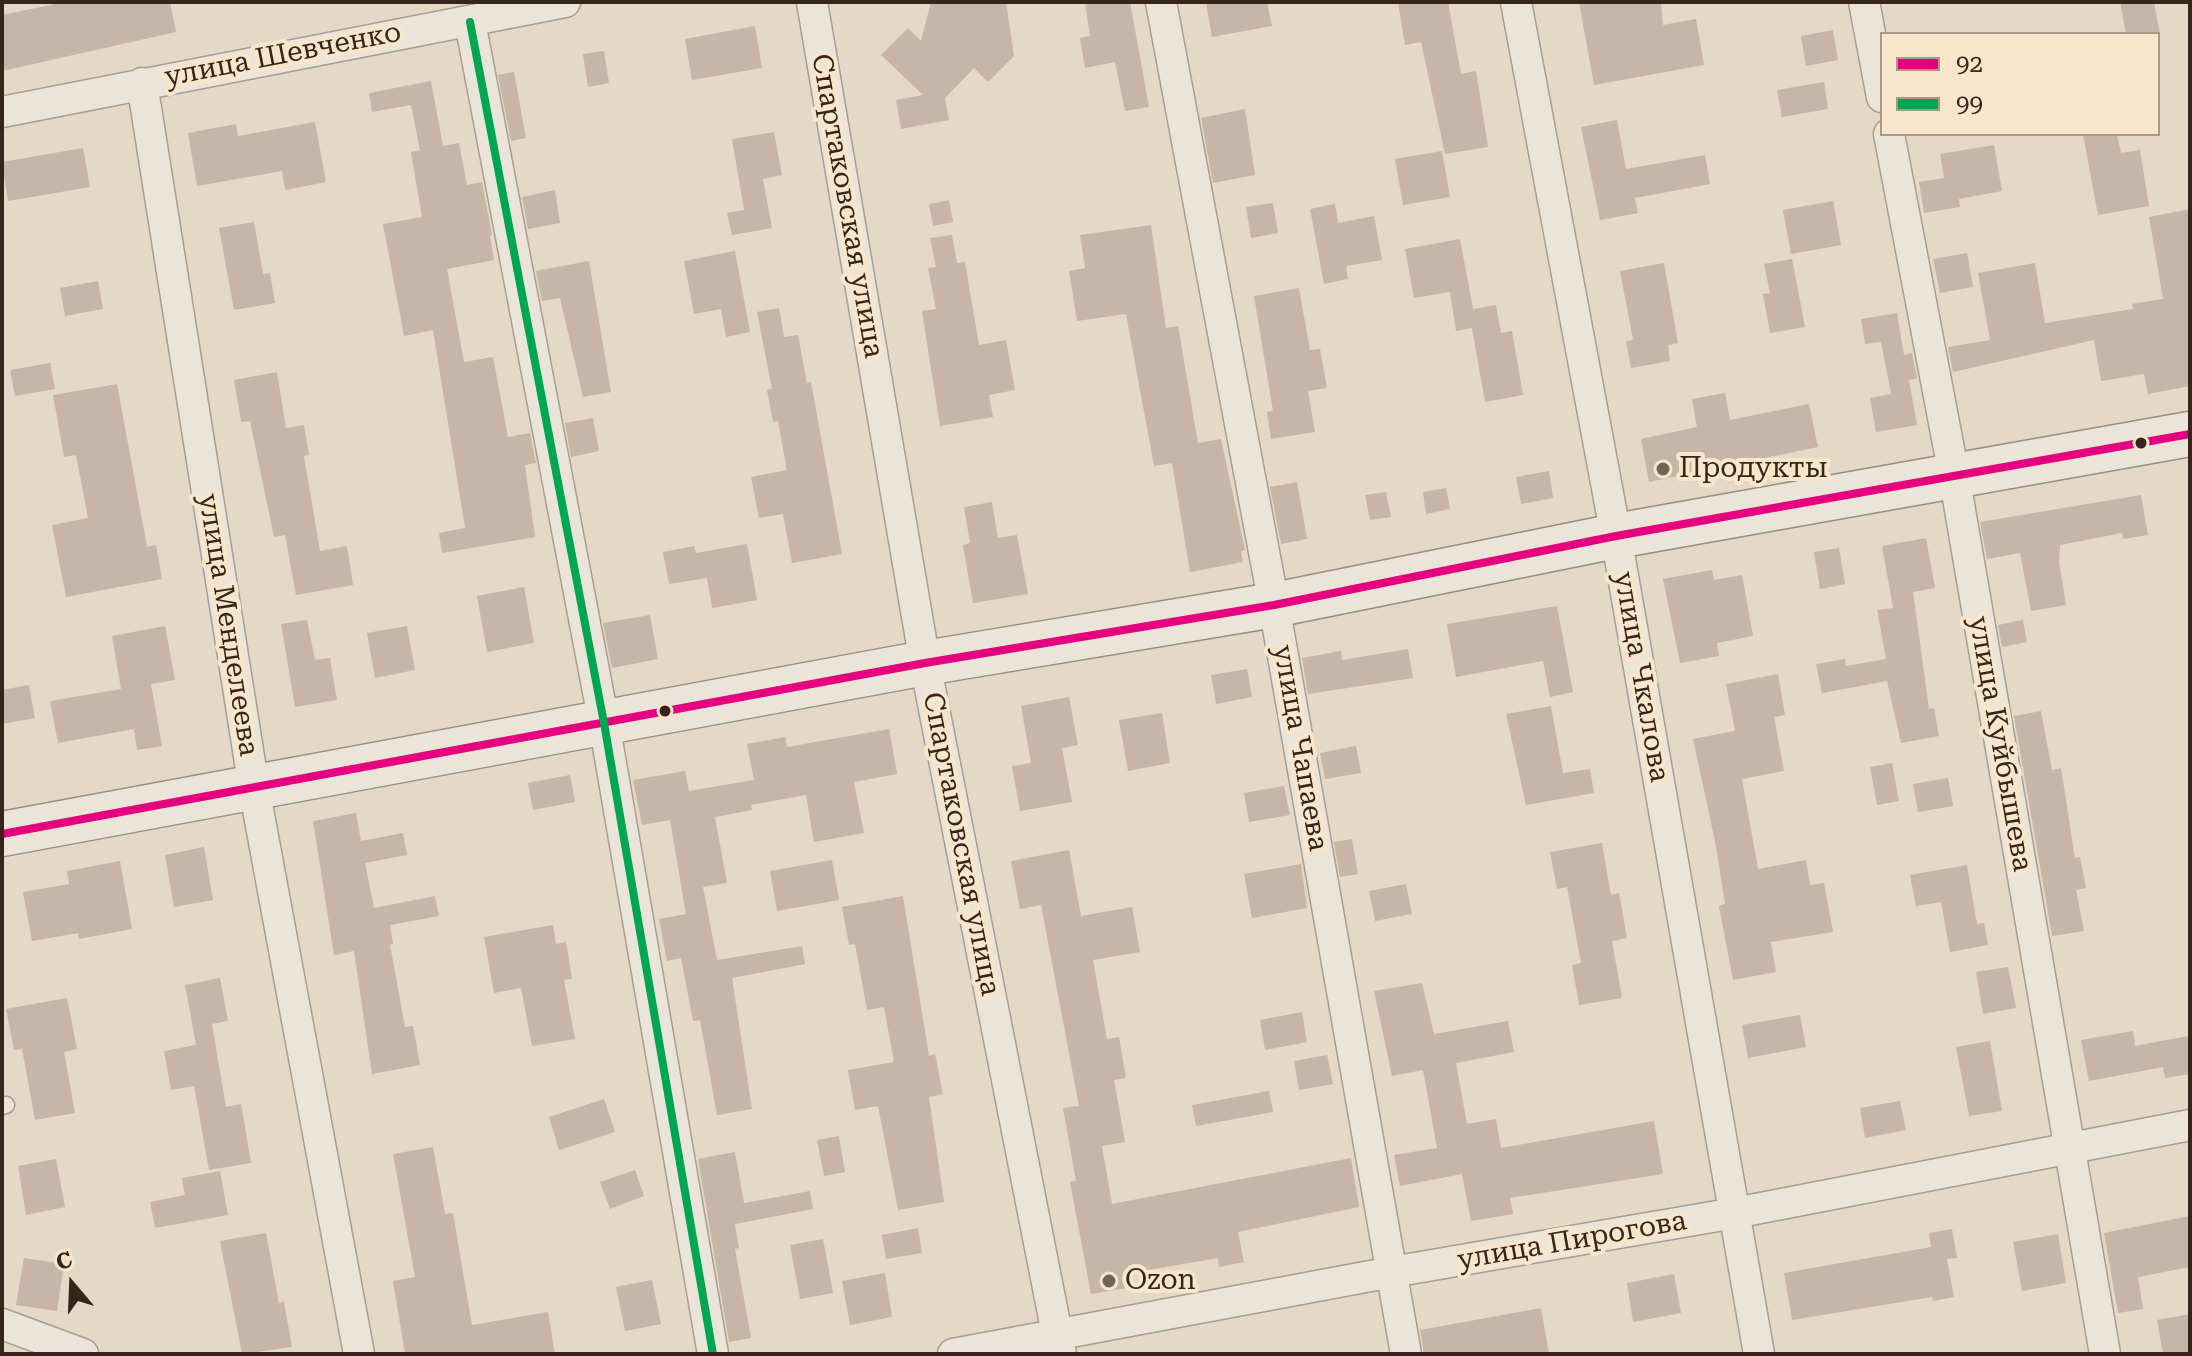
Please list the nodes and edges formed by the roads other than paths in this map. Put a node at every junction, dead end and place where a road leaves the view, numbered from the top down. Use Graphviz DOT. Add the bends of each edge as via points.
graph roads {
  1 [pos="565,2"];
  2 [pos="812,2"];
  3 [pos="1161,2"];
  4 [pos="1516,2"];
  5 [pos="1864,2"];
  6 [pos="429,14"];
  7 [pos="470,22"];
  8 [pos="142,83"];
  9 [pos="1880,86"];
  10 [pos="2,112"];
  11 [pos="1889,136"];
  12 [pos="2190,434"];
  13 [pos="1954,475"];
  14 [pos="1616,536"];
  15 [pos="1274,605"];
  16 [pos="925,663"];
  17 [pos="604,723"];
  18 [pos="254,788"];
  19 [pos="2,834"];
  20 [pos="2190,1125"];
  21 [pos="2069,1150"];
  22 [pos="1735,1213"];
  23 [pos="1392,1272"];
  24 [pos="2,1324"];
  25 [pos="1059,1345"];
  26 [pos="83,1354"];
  27 [pos="359,1354"];
  28 [pos="713,1354"];
  29 [pos="953,1354"];
  30 [pos="1406,1354"];
  31 [pos="1759,1354"];
  32 [pos="2105,1354"];
  1 -- 7 [label="street, улица Шевченко"];
  2 -- 16 [label="street, Спартаковская улица"];
  3 -- 15 [label="street, улица Чапаева"];
  4 -- 14 [label="street, улица Чкалова"];
  5 -- 9 [label="street"];
  6 -- 7 [label="street, улица Шевченко"];
  6 -- 8 [label="street, улица Шевченко"];
  7 -- 17 [label="street"];
  8 -- 10 [label="street, улица Шевченко"];
  8 -- 18 [label="street, улица Менделеева"];
  11 -- 13 [label="street, улица Куйбышева"];
  12 -- 13 [label="main road"];
  13 -- 14 [label="main road"];
  13 -- 21 [label="street, улица Куйбышева"];
  14 -- 15 [label="main road"];
  14 -- 22 [label="street, улица Чкалова"];
  15 -- 16 [label="main road"];
  15 -- 23 [label="street, улица Чапаева"];
  16 -- 17 [label="main road"];
  16 -- 25 [label="street, Спартаковская улица"];
  17 -- 18 [label="main road"];
  17 -- 28 [label="street"];
  18 -- 19 [label="main road"];
  18 -- 27 [label="street, улица Менделеева"];
  20 -- 21 [label="street, улица Пирогова"];
  21 -- 22 [label="street, улица Пирогова"];
  21 -- 32 [label="street, улица Куйбышева"];
  22 -- 23 [label="street, улица Пирогова"];
  22 -- 31 [label="street, улица Чкалова"];
  23 -- 25 [label="street, улица Пирогова"];
  23 -- 30 [label="street, улица Чапаева"];
  24 -- 26 [label="street"];
  25 -- 29 [label="street, улица Пирогова"];
}
